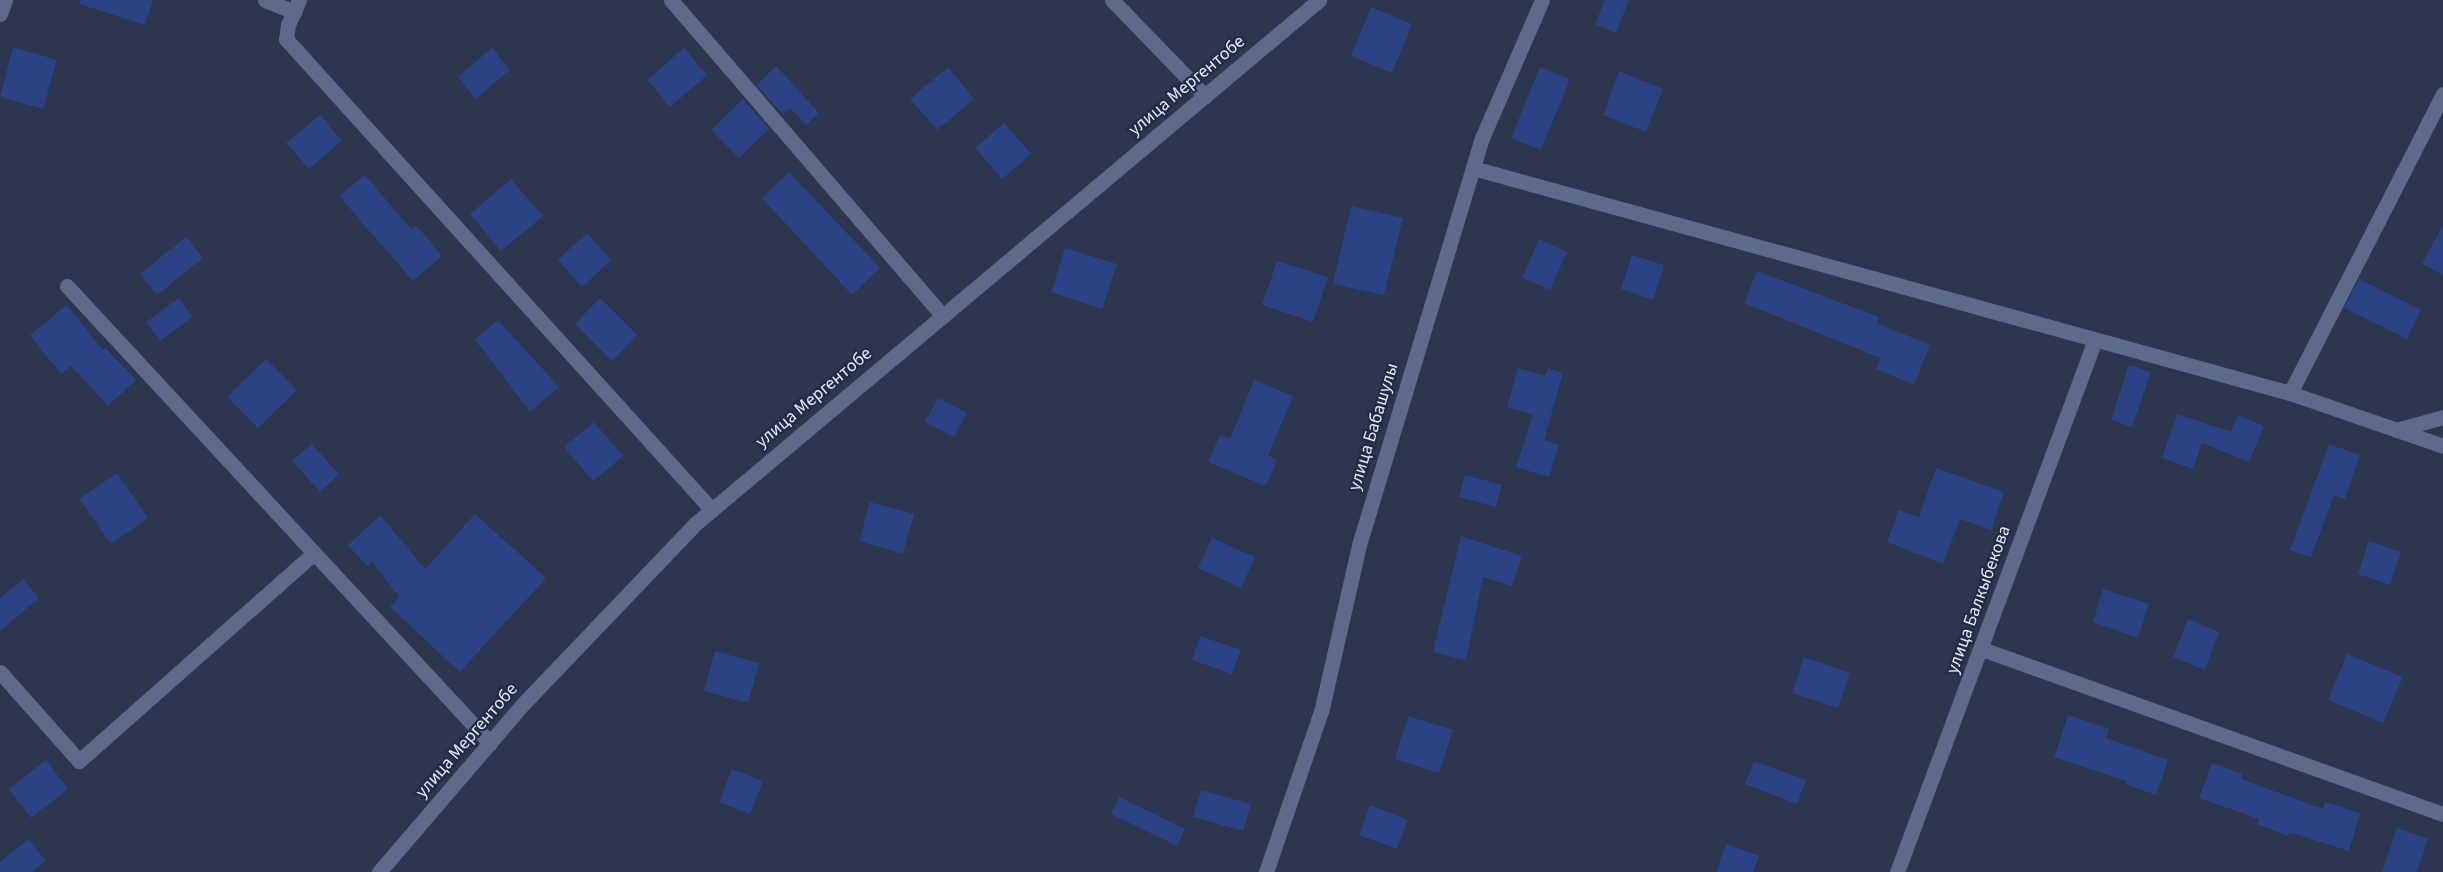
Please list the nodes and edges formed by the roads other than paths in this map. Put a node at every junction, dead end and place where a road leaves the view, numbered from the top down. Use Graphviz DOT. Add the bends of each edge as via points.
graph roads {
  1 [pos="5,0"];
  2 [pos="265,0"];
  3 [pos="670,0"];
  4 [pos="1112,0"];
  5 [pos="1319,0"];
  6 [pos="1542,0"];
  7 [pos="297,6"];
  8 [pos="0,14"];
  9 [pos="2443,94"];
  10 [pos="1205,96"];
  11 [pos="1473,168"];
  12 [pos="68,286"];
  13 [pos="943,316"];
  14 [pos="2095,340"];
  15 [pos="2290,393"];
  16 [pos="2443,417"];
  17 [pos="2396,430"];
  18 [pos="2443,446"];
  19 [pos="712,510"];
  20 [pos="312,555"];
  21 [pos="1982,649"];
  22 [pos="0,672"];
  23 [pos="490,743"];
  24 [pos="2443,814"];
  25 [pos="379,872"];
  26 [pos="1266,872"];
  27 [pos="1898,872"];
  1 -- 8 [label="street"];
  2 -- 7 [label="street"];
  3 -- 13 [label="street"];
  4 -- 10 [label="street"];
  5 -- 10 [label="street, улица Мергентобе"];
  6 -- 11 [label="street, улица Бабашулы"];
  7 -- 19 [label="street" via="286,39"];
  9 -- 15 [label="street"];
  10 -- 13 [label="street, улица Мергентобе"];
  11 -- 14 [label="street"];
  11 -- 26 [label="street, улица Бабашулы" via="1359,545 1322,708"];
  12 -- 20 [label="street"];
  13 -- 19 [label="street, улица Мергентобе"];
  14 -- 15 [label="street"];
  14 -- 21 [label="street, улица Балкыбекова"];
  15 -- 17 [label="street"];
  16 -- 17 [label="street"];
  17 -- 18 [label="street"];
  19 -- 23 [label="street, улица Мергентобе" via="523,704"];
  20 -- 22 [label="street" via="79,761"];
  20 -- 23 [label="street"];
  21 -- 24 [label="street"];
  21 -- 27 [label="street, улица Балкыбекова"];
  23 -- 25 [label="street, улица Мергентобе"];
}
